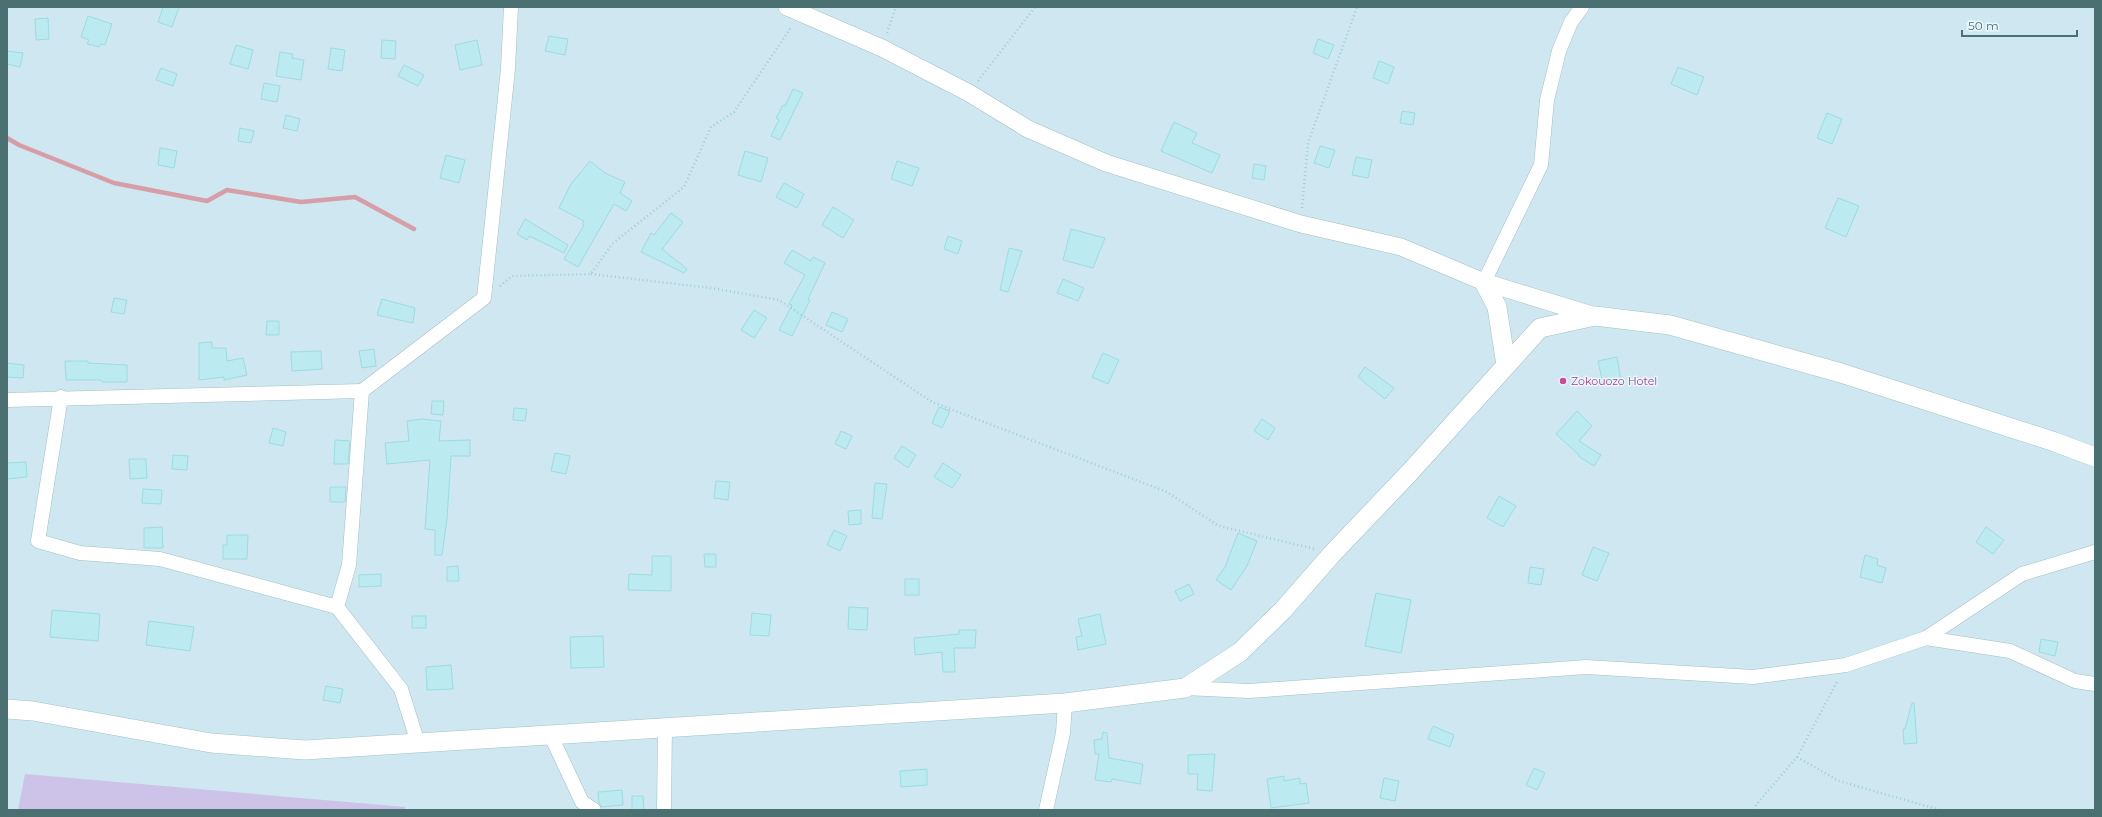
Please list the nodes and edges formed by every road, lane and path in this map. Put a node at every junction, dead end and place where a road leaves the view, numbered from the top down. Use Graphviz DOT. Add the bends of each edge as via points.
graph roads {
  1 [pos="511,7"];
  2 [pos="896,7"];
  3 [pos="1035,7"];
  4 [pos="1357,7"];
  5 [pos="1582,7"];
  6 [pos="794,10"];
  7 [pos="882,48"];
  8 [pos="969,93"];
  9 [pos="1301,224"];
  10 [pos="591,274"];
  11 [pos="1484,282"];
  12 [pos="484,298"];
  13 [pos="1594,316"];
  14 [pos="1506,365"];
  15 [pos="362,391"];
  16 [pos="61,397"];
  17 [pos="7,400"];
  18 [pos="2095,457"];
  19 [pos="2095,552"];
  20 [pos="1332,554"];
  21 [pos="337,607"];
  22 [pos="1926,638"];
  23 [pos="1846,665"];
  24 [pos="2095,684"];
  25 [pos="1185,688"];
  26 [pos="1065,703"];
  27 [pos="7,709"];
  28 [pos="665,726"];
  29 [pos="551,736"];
  30 [pos="418,743"];
  31 [pos="1797,757"];
  32 [pos="594,810"];
  33 [pos="664,810"];
  34 [pos="1046,810"];
  35 [pos="1755,810"];
  36 [pos="1940,810"];
  1 -- 12 [label="street" via="508,69"];
  2 -- 7 [label="path"];
  3 -- 8 [label="path"];
  4 -- 9 [label="path" via="1308,143"];
  5 -- 11 [label="street" via="1571,22 1559,51 1548,100 1541,165"];
  6 -- 7 [label="street"];
  6 -- 10 [label="path" via="734,112 711,127 684,187 612,244"];
  7 -- 8 [label="street"];
  8 -- 9 [label="street" via="1028,129 1106,163"];
  9 -- 11 [label="street" via="1401,247"];
  10 -- 12 [label="path" via="512,276"];
  10 -- 20 [label="path" via="711,288 779,300 932,402 1167,492 1219,526"];
  11 -- 13 [label="street"];
  11 -- 14 [label="main road" via="1497,307"];
  12 -- 15 [label="street"];
  13 -- 14 [label="main road" via="1540,328"];
  13 -- 18 [label="main road" via="1670,325 1841,373"];
  14 -- 20 [label="main road"];
  15 -- 16 [label="street"];
  15 -- 21 [label="street" via="349,565"];
  16 -- 17 [label="street"];
  16 -- 21 [label="street" via="38,541 80,553 160,559"];
  19 -- 22 [label="street" via="2022,574"];
  20 -- 25 [label="main road" via="1283,610 1240,652"];
  21 -- 30 [label="street" via="401,689"];
  22 -- 23 [label="street"];
  22 -- 24 [label="street" via="2010,651 2075,681"];
  23 -- 25 [label="street" via="1753,677 1586,667 1249,691"];
  23 -- 31 [label="path"];
  25 -- 26 [label="main road"];
  26 -- 28 [label="main road"];
  26 -- 34 [label="street" via="1063,733"];
  27 -- 30 [label="main road" via="211,743 305,750"];
  28 -- 29 [label="main road"];
  28 -- 33 [label="street"];
  29 -- 30 [label="main road"];
  29 -- 32 [label="street" via="582,802"];
  31 -- 35 [label="path" via="1756,805"];
  31 -- 36 [label="path" via="1839,781"];
}
